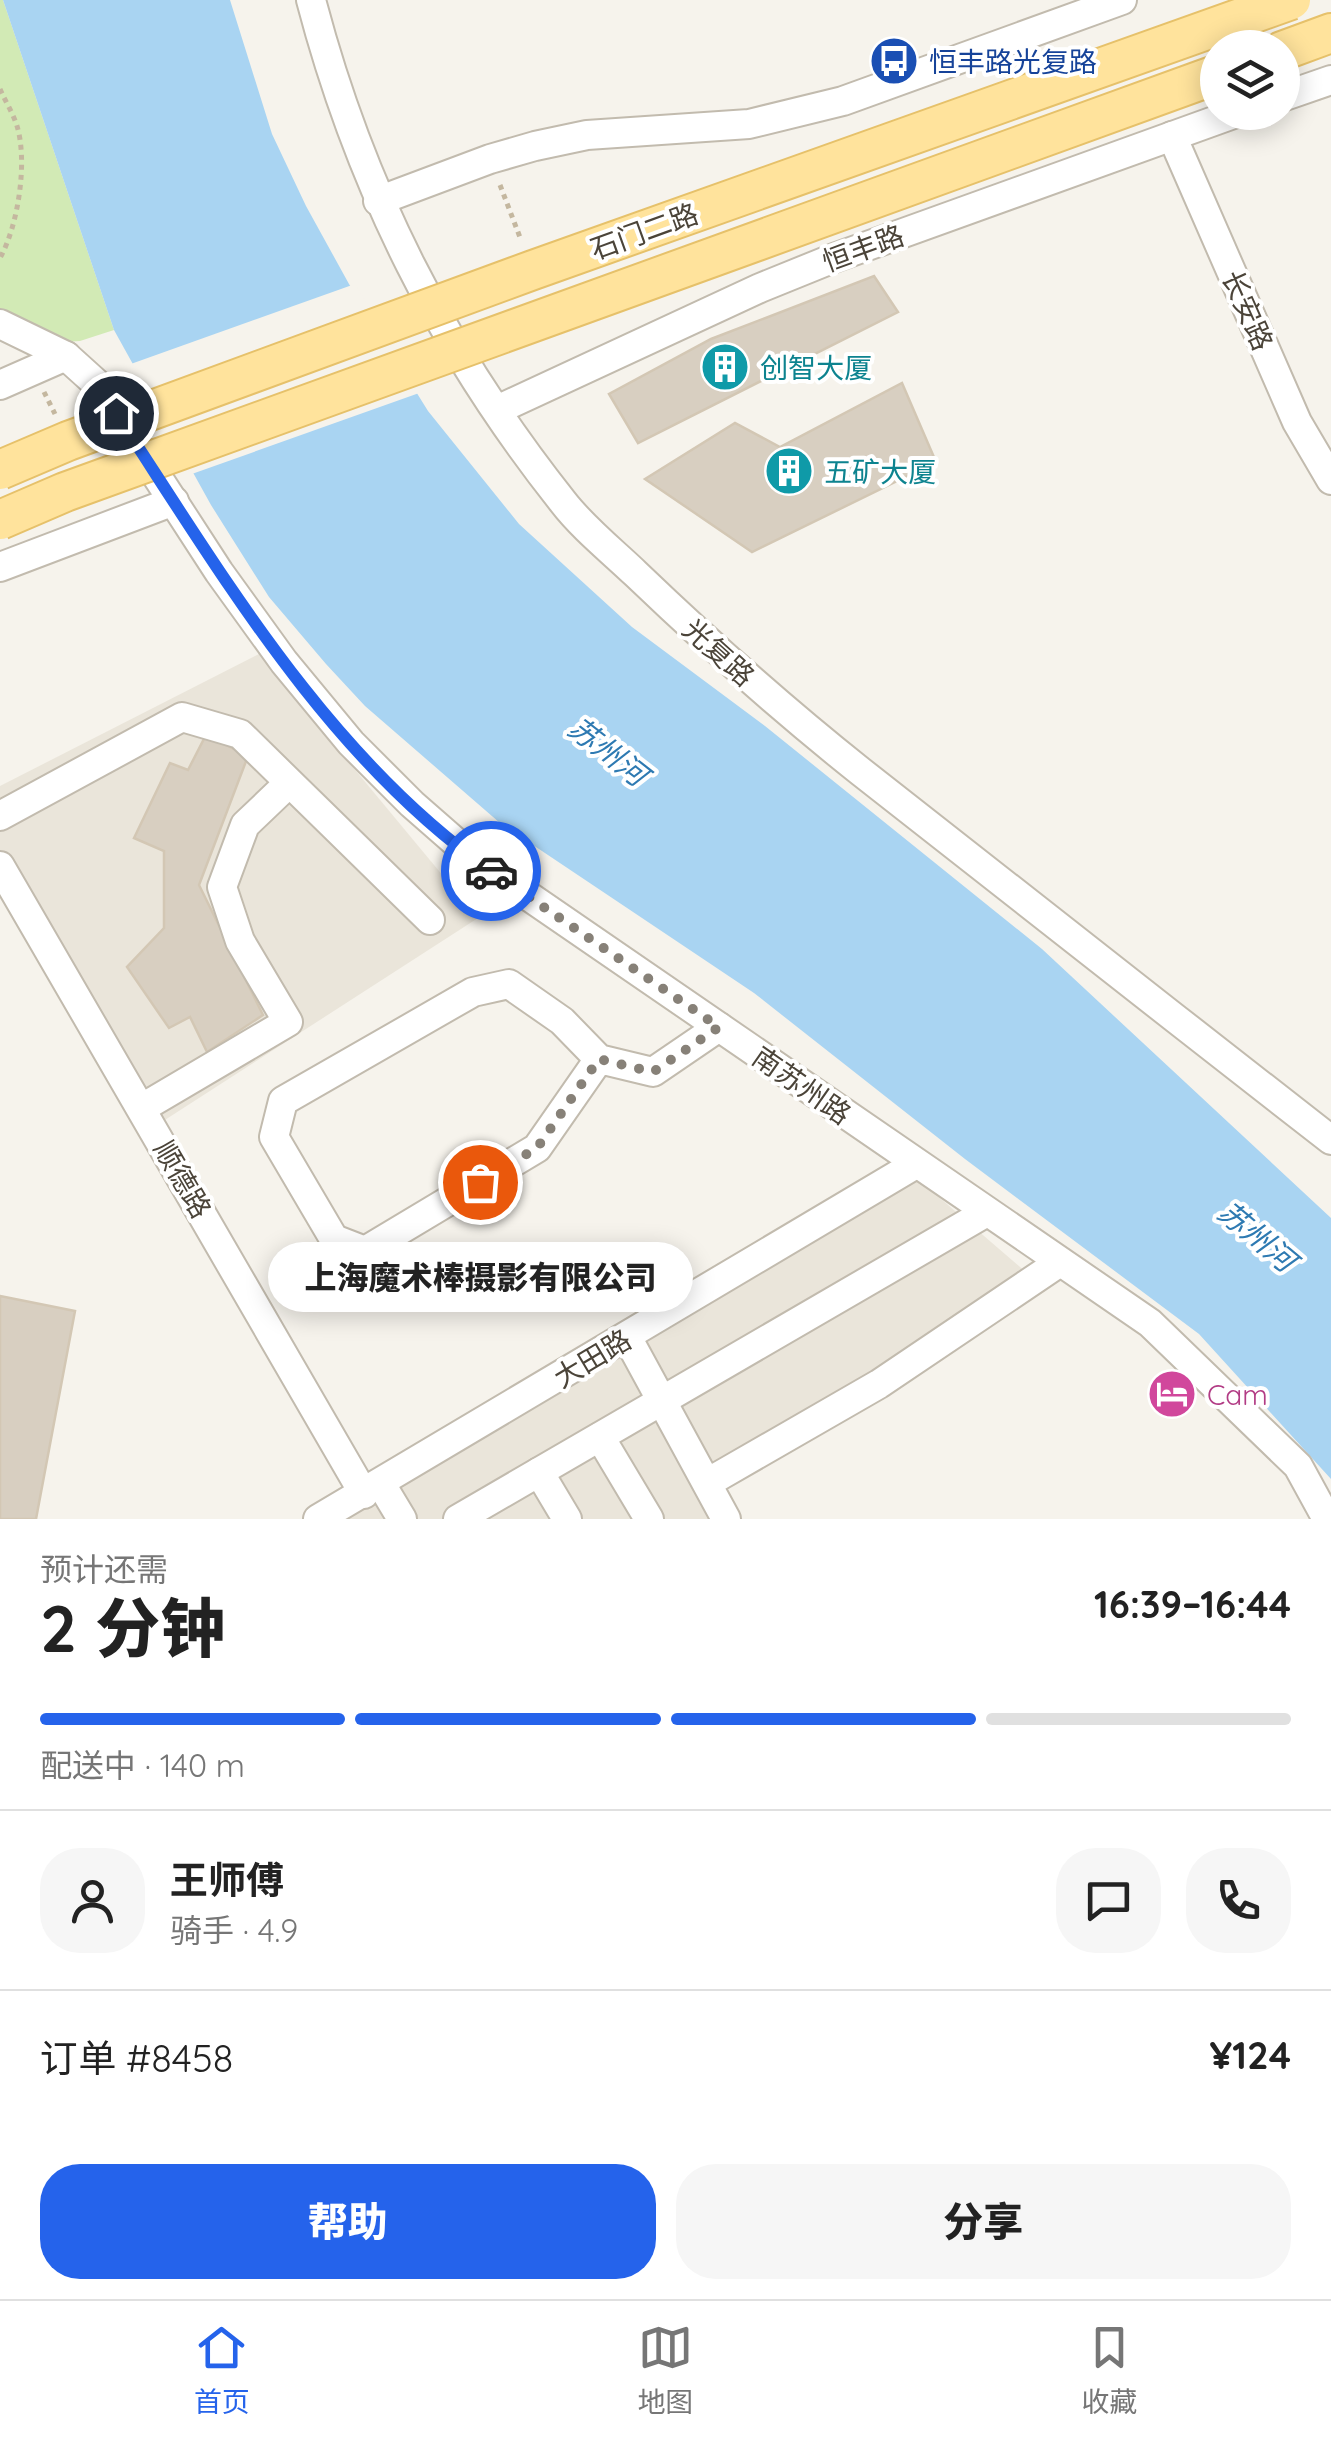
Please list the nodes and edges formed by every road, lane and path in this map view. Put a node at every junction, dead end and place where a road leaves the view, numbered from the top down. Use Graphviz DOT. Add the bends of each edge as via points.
graph roads {
  1 [pos="310,0"];
  2 [pos="1122,0"];
  3 [pos="1291,0"];
  4 [pos="1331,33"];
  5 [pos="1300,44"];
  6 [pos="1331,80"];
  7 [pos="1200,81"];
  8 [pos="0,89"];
  9 [pos="1300,91"];
  10 [pos="1200,126"];
  11 [pos="1172,136"];
  12 [pos="490,159"];
  13 [pos="378,201"];
  14 [pos="0,258"];
  15 [pos="533,270"];
  16 [pos="0,324"];
  17 [pos="66,356"];
  18 [pos="34,372"];
  19 [pos="0,386"];
  20 [pos="498,410"];
  21 [pos="68,441"];
  22 [pos="0,470"];
  23 [pos="1331,480"];
  24 [pos="174,501"];
  25 [pos="0,520"];
  26 [pos="0,567"];
  27 [pos="290,783"];
  28 [pos="0,816"];
  29 [pos="0,866"];
  30 [pos="430,920"];
  31 [pos="719,1027"];
  32 [pos="599,1059"];
  33 [pos="142,1108"];
  34 [pos="1331,1140"];
  35 [pos="916,1164"];
  36 [pos="987,1212"];
  37 [pos="1060,1262"];
  38 [pos="627,1337"];
  39 [pos="662,1400"];
  40 [pos="600,1437"];
  41 [pos="540,1472"];
  42 [pos="707,1483"];
  43 [pos="373,1489"];
  44 [pos="469,1516"];
  45 [pos="318,1519"];
  46 [pos="402,1519"];
  47 [pos="566,1519"];
  48 [pos="649,1519"];
  49 [pos="726,1519"];
  50 [pos="1326,1519"];
  1 -- 13 [label="street, 光复路"];
  2 -- 12 [label="street" via="780,118 587,135"];
  3 -- 15 [label="main road, 石门二路, bridge"];
  4 -- 5 [label="main road"];
  6 -- 9 [label="street"];
  7 -- 25 [label="main road, 石门二路, bridge"];
  8 -- 14 [label="path" via="24,163"];
  10 -- 11 [label="street, 恒丰路"];
  11 -- 20 [label="street, 恒丰路" via="819,264"];
  11 -- 23 [label="street, 长安路" via="1297,422"];
  12 -- 13 [label="street"];
  12 -- 15 [label="path"];
  13 -- 20 [label="street, 光复路" via="435,316"];
  15 -- 21 [label="main road, 石门二路, bridge"];
  16 -- 17 [label="street, 南苏州路"];
  17 -- 18 [label="street"];
  17 -- 24 [label="street, 南苏州路" via="97,384"];
  18 -- 19 [label="street"];
  18 -- 21 [label="path"];
  20 -- 34 [label="street, 光复路" via="564,505 785,711"];
  21 -- 22 [label="main road, 石门二路, bridge"];
  24 -- 26 [label="street"];
  24 -- 31 [label="street, 南苏州路" via="284,662 412,804 476,860"];
  27 -- 28 [label="street" via="240,734 182,718"];
  27 -- 30 [label="street"];
  27 -- 33 [label="street" via="245,826 222,887 240,940 288,1022"];
  29 -- 33 [label="street, 顺德路"];
  31 -- 32 [label="street" via="653,1072"];
  31 -- 35 [label="street, 南苏州路"];
  32 -- 32 [label="street" via="562,1021 509,984 473,992 283,1101 274,1137 334,1239 365,1251 537,1148"];
  33 -- 43 [label="street, 顺德路"];
  35 -- 36 [label="street, 南苏州路"];
  35 -- 38 [label="street, 大田路"];
  36 -- 37 [label="street, 南苏州路"];
  36 -- 39 [label="street"];
  37 -- 42 [label="street" via="880,1384"];
  37 -- 50 [label="street, 南苏州路" via="1150,1323 1258,1427 1298,1466"];
  38 -- 39 [label="street"];
  38 -- 43 [label="street, 大田路"];
  39 -- 40 [label="street"];
  39 -- 42 [label="street"];
  40 -- 41 [label="street"];
  40 -- 48 [label="street"];
  41 -- 44 [label="street"];
  41 -- 47 [label="street"];
  42 -- 49 [label="street"];
  43 -- 45 [label="street, 大田路"];
  43 -- 46 [label="street, 顺德路"];
}
